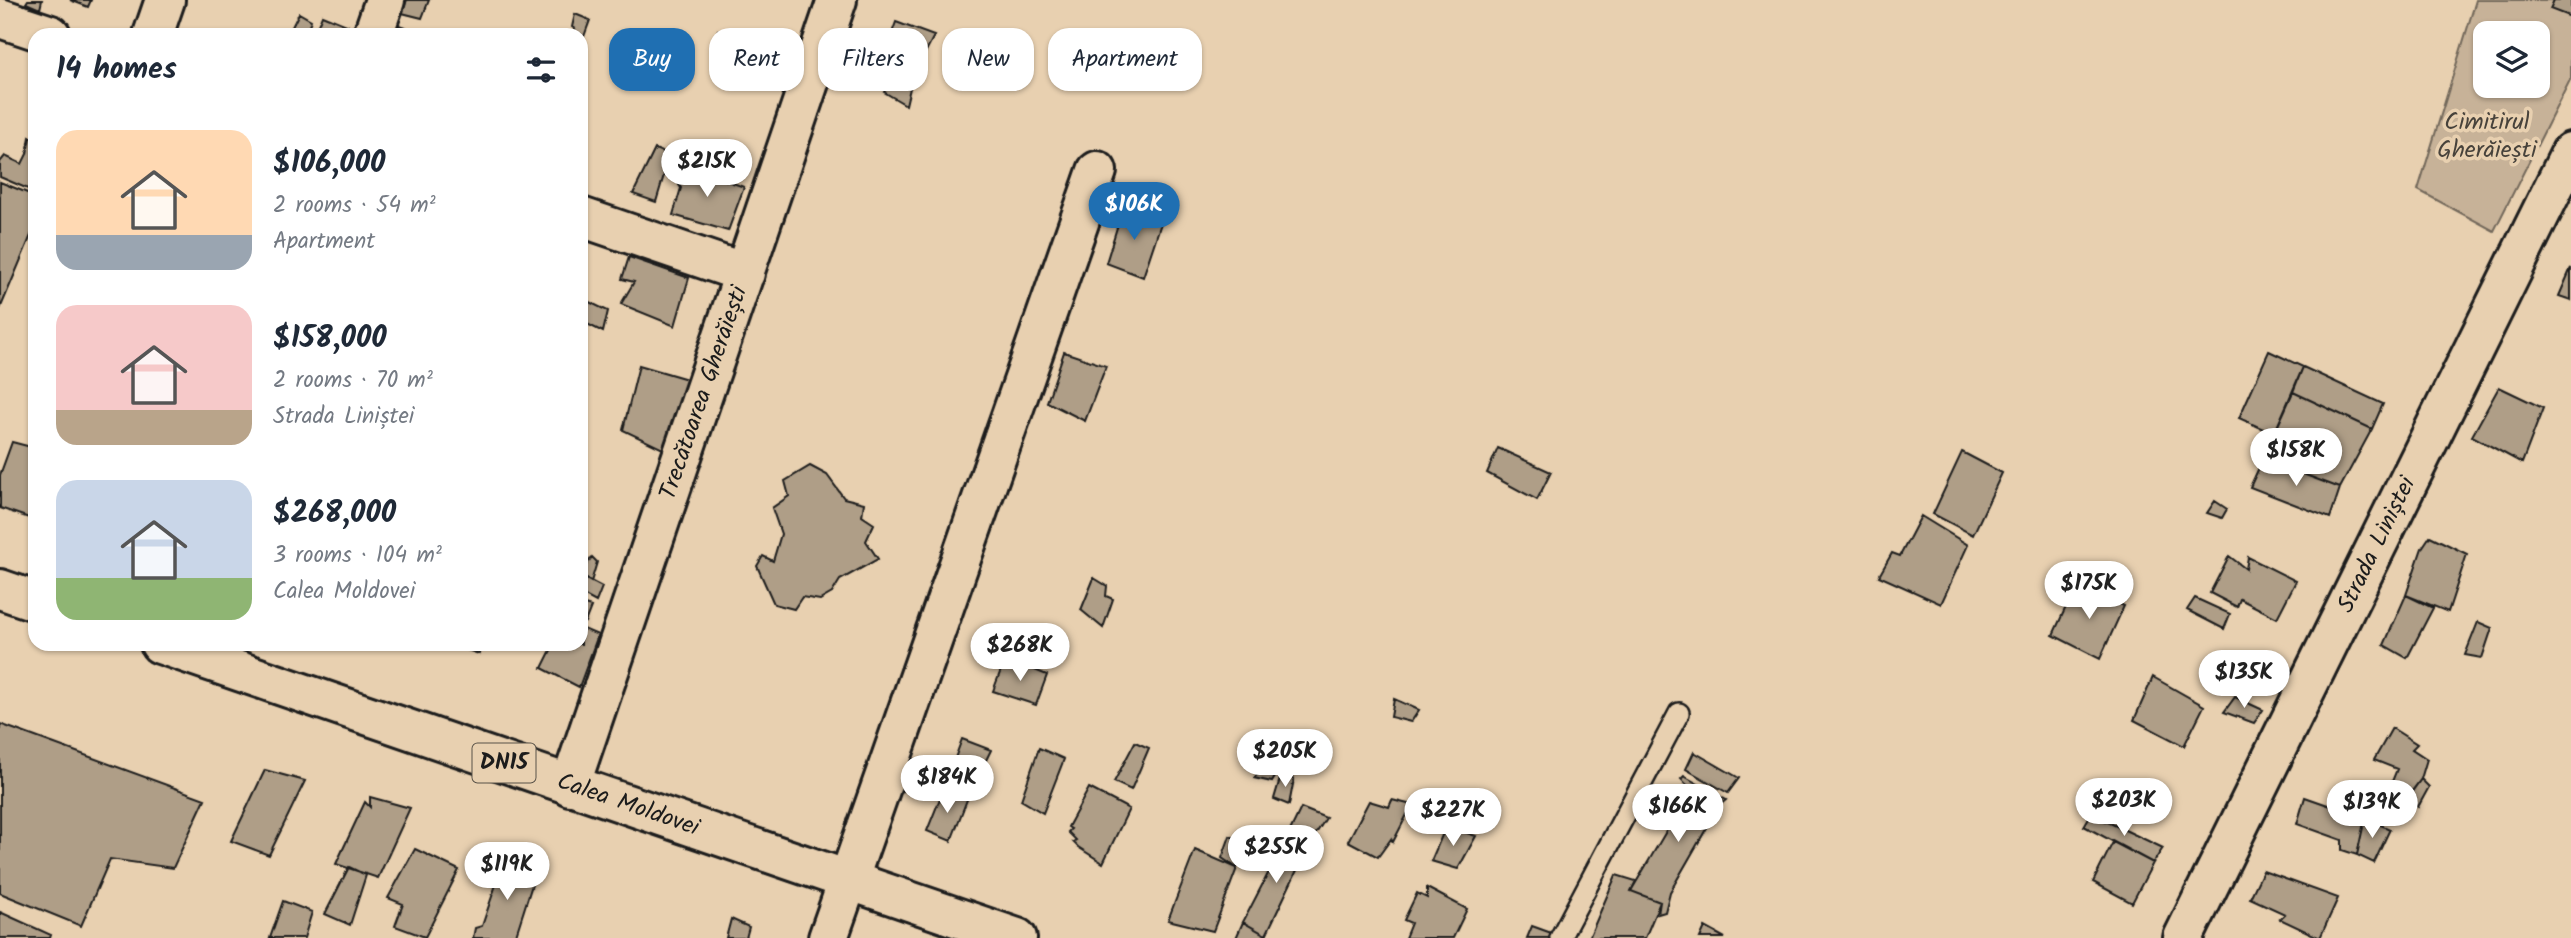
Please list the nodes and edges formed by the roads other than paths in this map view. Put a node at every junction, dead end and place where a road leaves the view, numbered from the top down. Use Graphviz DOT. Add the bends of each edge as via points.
graph roads {
  1 [pos="165,0"];
  2 [pos="385,0"];
  3 [pos="837,0"];
  4 [pos="0,18"];
  5 [pos="30,28"];
  6 [pos="155,28"];
  7 [pos="375,28"];
  8 [pos="2571,152"];
  9 [pos="1097,171"];
  10 [pos="588,219"];
  11 [pos="745,273"];
  12 [pos="0,589"];
  13 [pos="28,599"];
  14 [pos="180,651"];
  15 [pos="1679,713"];
  16 [pos="570,786"];
  17 [pos="849,880"];
  18 [pos="828,938"];
  19 [pos="1017,938"];
  20 [pos="1560,938"];
  21 [pos="2183,938"];
  1 -- 6 [label="street"];
  2 -- 7 [label="street"];
  3 -- 11 [label="street, Trecătoarea Gherăiești"];
  4 -- 5 [label="street"];
  8 -- 21 [label="street, Strada Liniștei"];
  9 -- 17 [label="street"];
  10 -- 11 [label="street"];
  11 -- 16 [label="street, Trecătoarea Gherăiești"];
  12 -- 13 [label="street"];
  14 -- 16 [label="street, Calea Moldovei / DN15"];
  15 -- 20 [label="lane"];
  16 -- 17 [label="street, Calea Moldovei / DN15"];
  17 -- 18 [label="street"];
  17 -- 19 [label="street, Calea Moldovei / DN15"];
}
